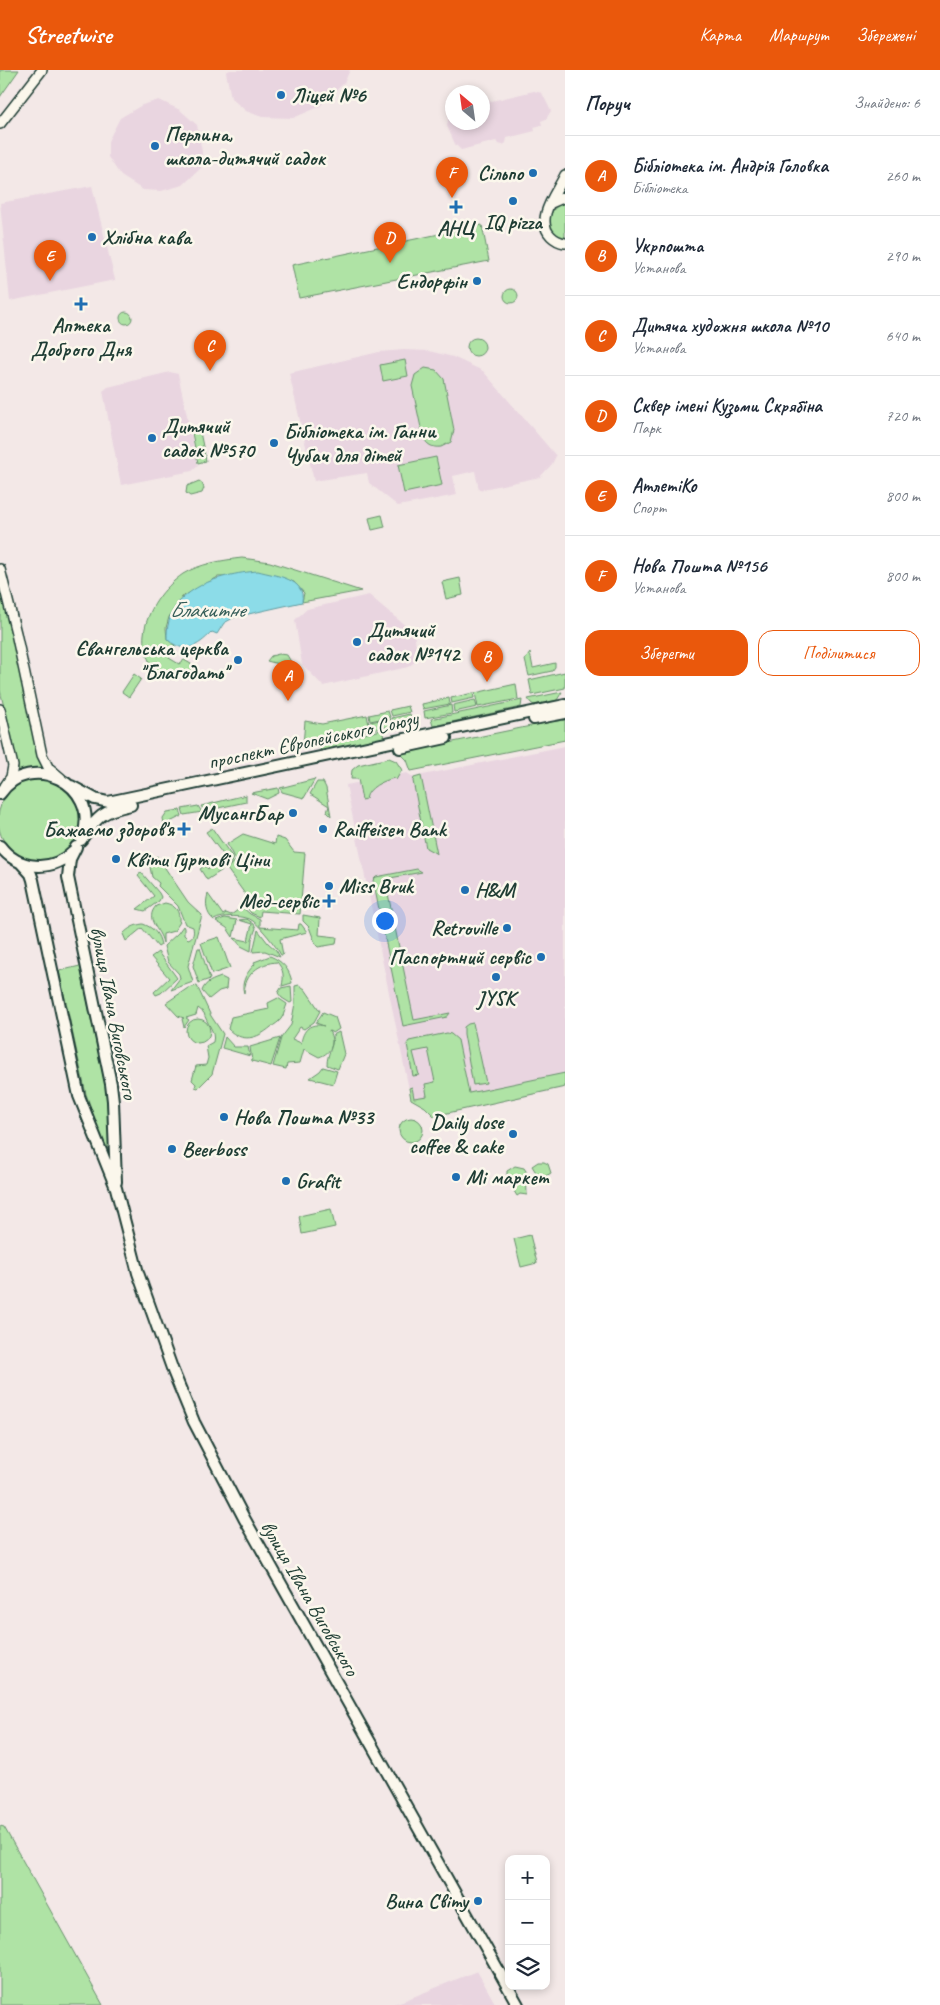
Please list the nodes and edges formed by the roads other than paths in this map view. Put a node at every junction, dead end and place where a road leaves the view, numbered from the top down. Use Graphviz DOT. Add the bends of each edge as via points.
graph roads {
  1 [pos="42,70"];
  2 [pos="0,124"];
  3 [pos="565,175"];
  4 [pos="565,196"];
  5 [pos="549,205"];
  6 [pos="565,243"];
  7 [pos="0,570"];
  8 [pos="565,705"];
  9 [pos="0,709"];
  10 [pos="565,712"];
  11 [pos="67,783"];
  12 [pos="1,793"];
  13 [pos="79,843"];
  14 [pos="2,850"];
  15 [pos="21,863"];
  16 [pos="116,1188"];
  17 [pos="518,2005"];
  1 -- 2 [label="street"];
  3 -- 5 [label="street"];
  4 -- 5 [label="street"];
  5 -- 6 [label="street" via="545,226 554,239"];
  7 -- 11 [label="street" via="42,755 48,767"];
  8 -- 11 [label="main road, проспект Європейського Союзу" via="108,802 95,799"];
  9 -- 12 [label="street" via="13,766"];
  10 -- 13 [label="main road, проспект Європейського Союзу" via="108,810 96,819"];
  11 -- 12 [label="main road, проспект Європейського Союзу" via="45,774 25,775"];
  11 -- 13 [label="main road" via="85,811 84,830"];
  13 -- 15 [label="main road" via="56,863 39,866"];
  13 -- 16 [label="main road, вулиця Івана Виговського" via="70,859 68,877 112,1093"];
  14 -- 15 [label="main road"];
  15 -- 16 [label="main road, вулиця Івана Виговського" via="33,880 79,1096"];
  16 -- 17 [label="main road, вулиця Івана Виговського" via="138,1273 194,1422 248,1526"];
}
